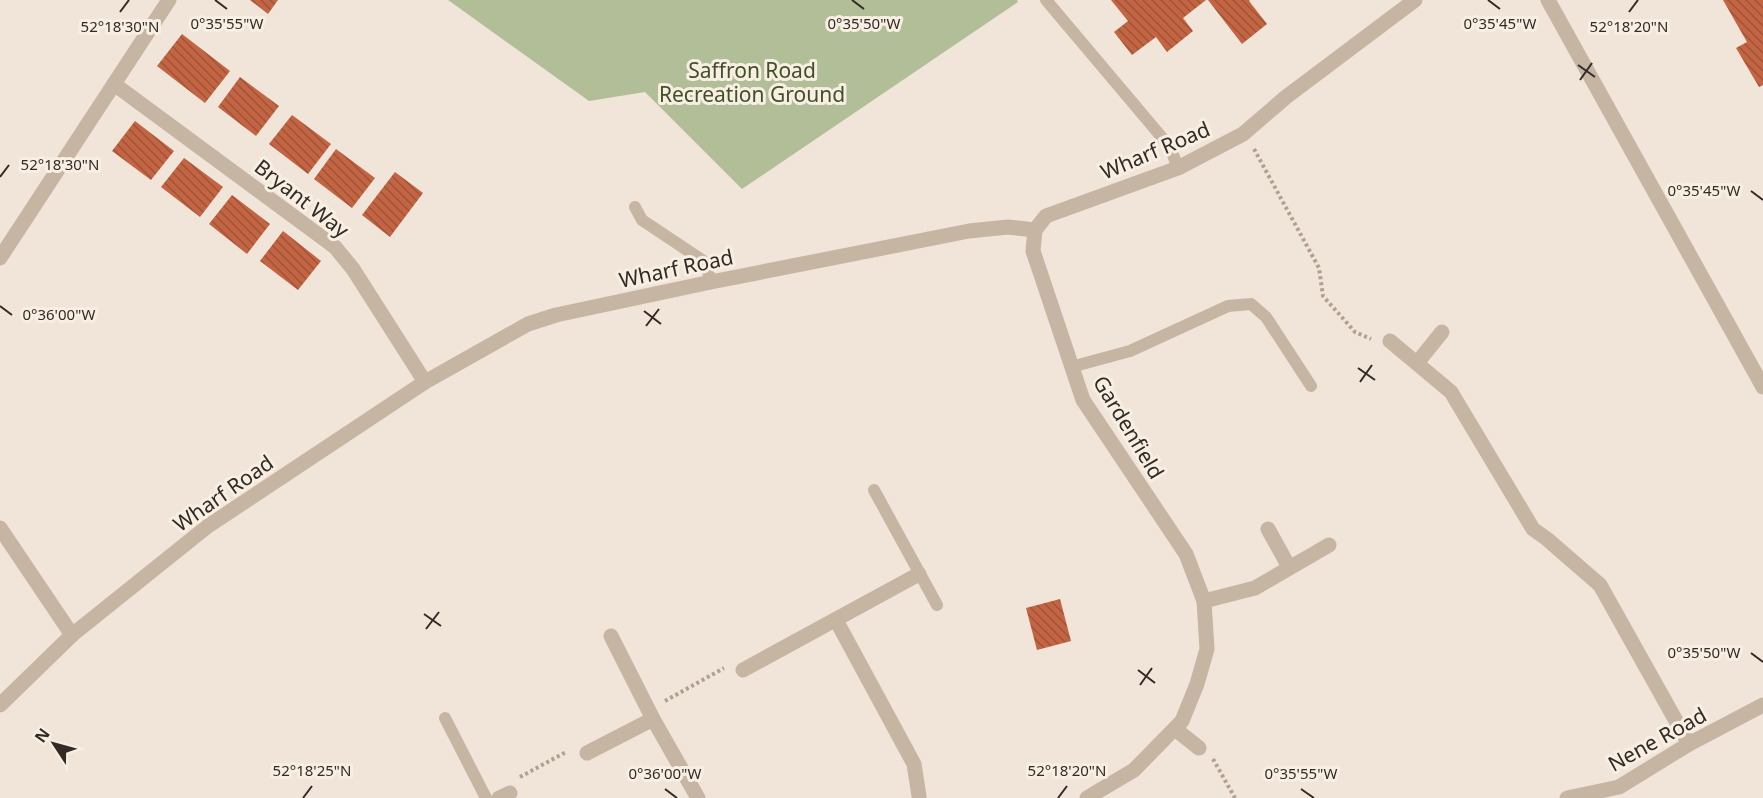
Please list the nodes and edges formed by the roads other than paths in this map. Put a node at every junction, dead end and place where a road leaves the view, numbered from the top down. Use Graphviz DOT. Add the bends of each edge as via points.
graph roads {
  1 [pos="169,0"];
  2 [pos="1046,0"];
  3 [pos="1415,0"];
  4 [pos="1548,0"];
  5 [pos="114,84"];
  6 [pos="1178,168"];
  7 [pos="635,207"];
  8 [pos="1035,230"];
  9 [pos="0,258"];
  10 [pos="711,282"];
  11 [pos="1442,332"];
  12 [pos="1390,341"];
  13 [pos="1417,363"];
  14 [pos="1071,367"];
  15 [pos="425,382"];
  16 [pos="1311,386"];
  17 [pos="1763,387"];
  18 [pos="874,490"];
  19 [pos="0,528"];
  20 [pos="1269,529"];
  21 [pos="1329,545"];
  22 [pos="1289,567"];
  23 [pos="919,574"];
  24 [pos="1204,601"];
  25 [pos="937,605"];
  26 [pos="836,620"];
  27 [pos="72,635"];
  28 [pos="611,636"];
  29 [pos="743,670"];
  30 [pos="0,705"];
  31 [pos="1763,705"];
  32 [pos="445,718"];
  33 [pos="653,719"];
  34 [pos="1175,729"];
  35 [pos="1689,744"];
  36 [pos="1199,748"];
  37 [pos="587,753"];
  38 [pos="921,797"];
  39 [pos="486,798"];
  40 [pos="698,798"];
  41 [pos="1087,798"];
  42 [pos="1567,798"];
  1 -- 5 [label="street"];
  2 -- 6 [label="lane" via="1170,147"];
  3 -- 6 [label="street, Wharf Road" via="1243,134"];
  4 -- 17 [label="street"];
  5 -- 9 [label="street"];
  5 -- 15 [label="street, Bryant Way" via="334,247 353,269"];
  6 -- 8 [label="street, Wharf Road" via="1046,216"];
  7 -- 10 [label="lane" via="642,220 705,262"];
  8 -- 10 [label="street, Wharf Road" via="1008,227 969,231"];
  8 -- 14 [label="street, Gardenfield" via="1033,251"];
  10 -- 15 [label="street, Wharf Road" via="528,324"];
  11 -- 13 [label="street"];
  12 -- 13 [label="street"];
  13 -- 35 [label="street" via="1451,392 1533,529 1600,585"];
  14 -- 16 [label="lane" via="1130,351 1228,306 1251,304 1266,317"];
  14 -- 24 [label="street, Gardenfield" via="1083,400 1186,555"];
  15 -- 27 [label="street, Wharf Road" via="208,526"];
  18 -- 23 [label="lane"];
  19 -- 27 [label="street"];
  20 -- 22 [label="street"];
  21 -- 22 [label="street"];
  22 -- 24 [label="street" via="1255,588"];
  23 -- 25 [label="lane"];
  23 -- 26 [label="street"];
  24 -- 34 [label="street, Gardenfield" via="1207,649 1190,703"];
  26 -- 29 [label="street"];
  26 -- 38 [label="street" via="914,764"];
  27 -- 30 [label="street, Wharf Road"];
  28 -- 33 [label="street"];
  31 -- 35 [label="street, Nene Road"];
  32 -- 39 [label="lane"];
  33 -- 37 [label="street"];
  33 -- 40 [label="street"];
  34 -- 36 [label="street"];
  34 -- 41 [label="street, Gardenfield" via="1134,770"];
  35 -- 42 [label="street, Nene Road" via="1618,787"];
}
